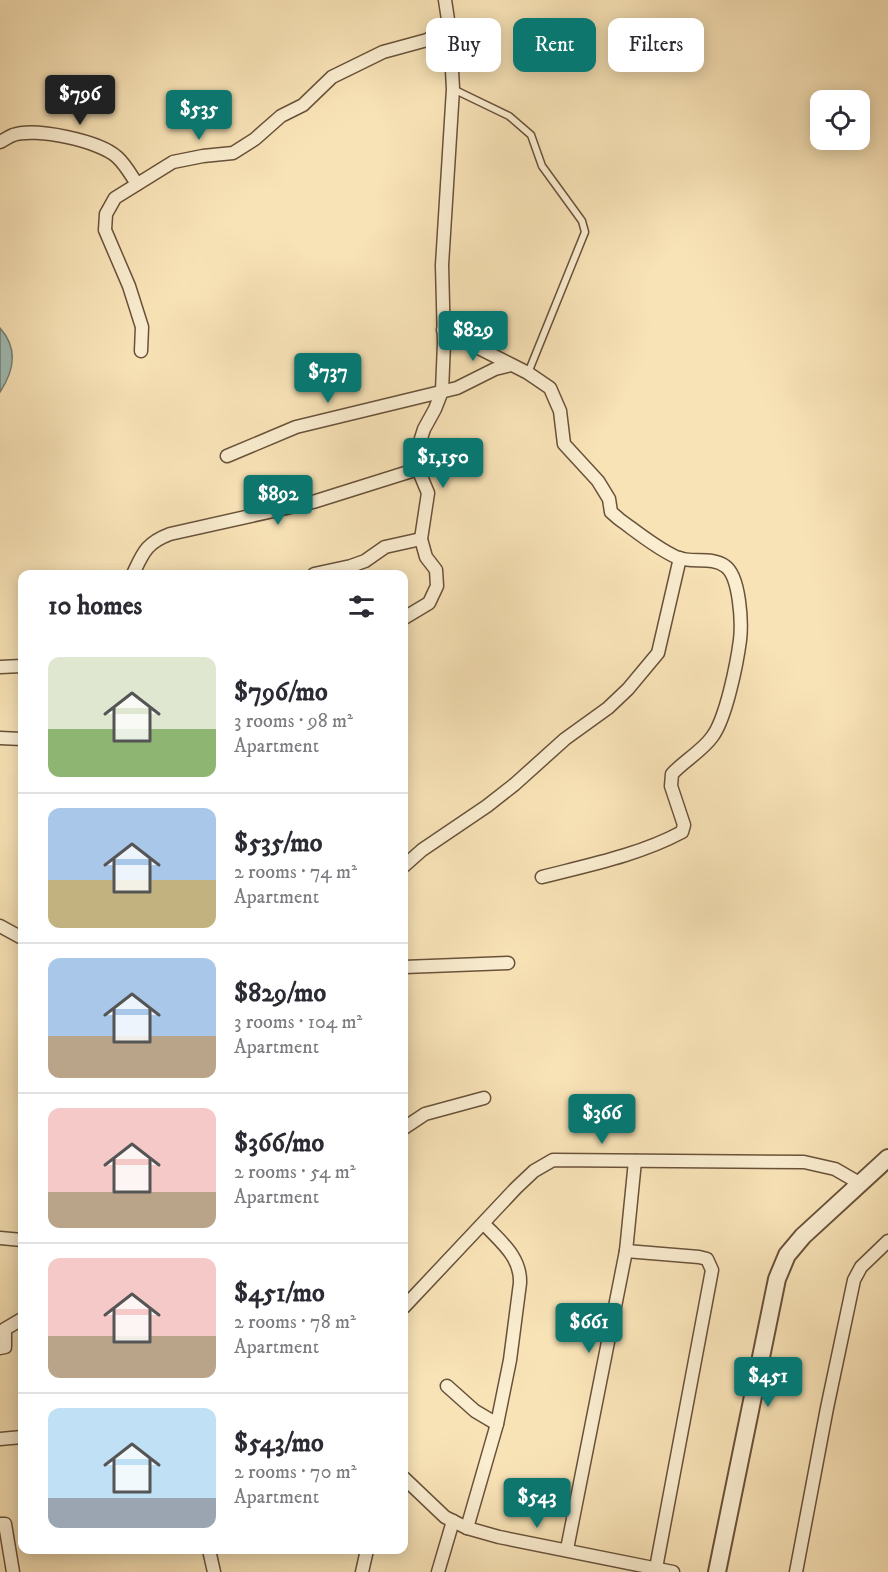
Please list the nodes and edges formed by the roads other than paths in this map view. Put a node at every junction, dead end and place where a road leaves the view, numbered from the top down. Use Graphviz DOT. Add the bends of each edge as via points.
graph roads {
  1 [pos="445,0"];
  2 [pos="448,18"];
  3 [pos="426,40"];
  4 [pos="452,72"];
  5 [pos="453,89"];
  6 [pos="0,142"];
  7 [pos="137,184"];
  8 [pos="443,330"];
  9 [pos="141,351"];
  10 [pos="511,365"];
  11 [pos="528,373"];
  12 [pos="442,391"];
  13 [pos="227,456"];
  14 [pos="418,469"];
  15 [pos="421,539"];
  16 [pos="680,558"];
  17 [pos="135,570"];
  18 [pos="332,570"];
  19 [pos="408,616"];
  20 [pos="18,666"];
  21 [pos="0,667"];
  22 [pos="0,738"];
  23 [pos="18,739"];
  24 [pos="408,862"];
  25 [pos="542,877"];
  26 [pos="0,926"];
  27 [pos="18,936"];
  28 [pos="508,963"];
  29 [pos="408,967"];
  30 [pos="484,1098"];
  31 [pos="408,1125"];
  32 [pos="888,1158"];
  33 [pos="635,1161"];
  34 [pos="861,1184"];
  35 [pos="484,1224"];
  36 [pos="0,1238"];
  37 [pos="18,1240"];
  38 [pos="888,1241"];
  39 [pos="626,1251"];
  40 [pos="408,1303"];
  41 [pos="18,1321"];
  42 [pos="0,1348"];
  43 [pos="447,1386"];
  44 [pos="497,1424"];
  45 [pos="18,1437"];
  46 [pos="0,1439"];
  47 [pos="408,1486"];
  48 [pos="453,1521"];
  49 [pos="0,1524"];
  50 [pos="467,1528"];
  51 [pos="567,1549"];
  52 [pos="210,1554"];
  53 [pos="366,1554"];
  54 [pos="656,1568"];
  55 [pos="13,1572"];
  56 [pos="214,1572"];
  57 [pos="362,1572"];
  58 [pos="438,1572"];
  59 [pos="673,1572"];
  60 [pos="717,1572"];
  61 [pos="796,1572"];
  1 -- 2 [label="street"];
  3 -- 7 [label="street" via="383,52 332,77 303,105 281,116 232,153 173,162"];
  4 -- 5 [label="street"];
  5 -- 8 [label="street" via="442,265"];
  5 -- 11 [label="lane" via="509,116 531,135 542,166 582,221 585,232"];
  6 -- 7 [label="street" via="14,135 36,133 100,146 117,156"];
  7 -- 9 [label="street" via="116,198 106,214 105,230 142,327"];
  8 -- 10 [label="street"];
  8 -- 12 [label="street"];
  10 -- 11 [label="street"];
  10 -- 12 [label="street"];
  11 -- 16 [label="street" via="550,388 560,411 564,444 605,490 611,512"];
  12 -- 13 [label="street" via="296,426"];
  12 -- 14 [label="street" via="417,451"];
  14 -- 15 [label="street" via="428,493"];
  14 -- 17 [label="street" via="313,502 170,534 154,540"];
  15 -- 18 [label="street" via="385,547 365,561"];
  15 -- 19 [label="street" via="436,570 436,586 429,603"];
  16 -- 24 [label="street" via="658,653 628,689 515,784"];
  16 -- 25 [label="street" via="711,561 725,566 735,577 740,638 719,725 712,738 672,774 671,786 684,825 682,832 664,842"];
  20 -- 21 [label="street"];
  22 -- 23 [label="street"];
  26 -- 27 [label="street"];
  28 -- 29 [label="street"];
  30 -- 31 [label="street" via="425,1114"];
  32 -- 34 [label="street"];
  33 -- 34 [label="street" via="804,1162 834,1169"];
  33 -- 35 [label="street" via="548,1162 528,1177"];
  33 -- 39 [label="street"];
  34 -- 60 [label="street" via="803,1236 787,1255 777,1279"];
  35 -- 40 [label="street"];
  35 -- 44 [label="street" via="513,1255 521,1275"];
  36 -- 37 [label="street"];
  38 -- 61 [label="street" via="854,1280"];
  39 -- 51 [label="street"];
  39 -- 54 [label="street" via="703,1258 712,1269"];
  41 -- 42 [label="street" via="5,1329 5,1347"];
  43 -- 44 [label="street"];
  44 -- 50 [label="street"];
  45 -- 46 [label="street"];
  47 -- 48 [label="street"];
  48 -- 50 [label="street"];
  48 -- 58 [label="street"];
  49 -- 55 [label="street" via="5,1524"];
  50 -- 51 [label="street"];
  51 -- 54 [label="street"];
  52 -- 56 [label="street"];
  53 -- 57 [label="street"];
  54 -- 59 [label="street"];
}
